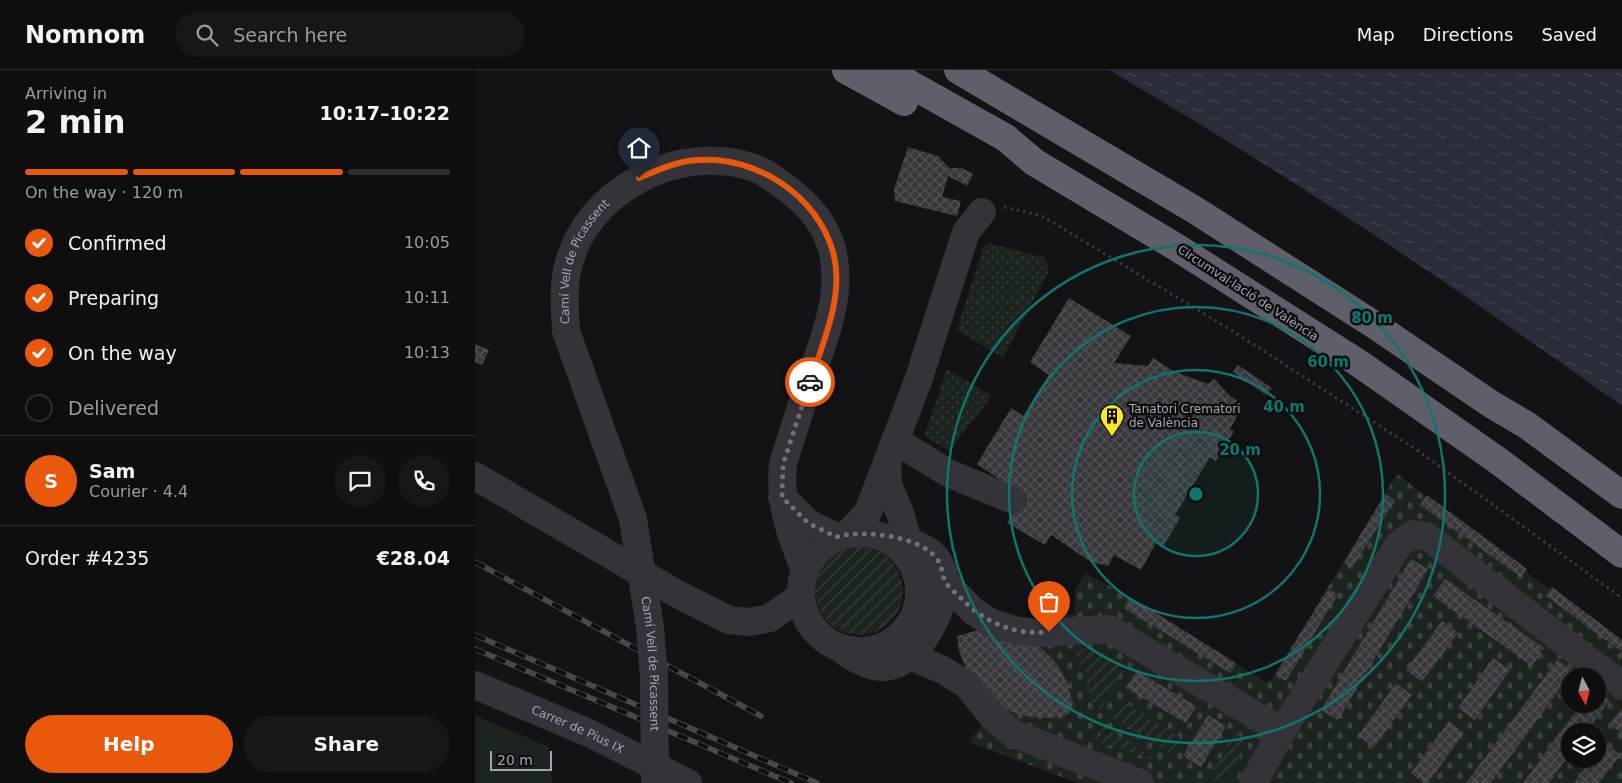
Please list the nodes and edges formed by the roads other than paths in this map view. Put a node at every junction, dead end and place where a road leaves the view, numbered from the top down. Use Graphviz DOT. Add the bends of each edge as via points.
graph roads {
  1 [pos="846,70"];
  2 [pos="885,70"];
  3 [pos="958,70"];
  4 [pos="1034,162"];
  5 [pos="982,212"];
  6 [pos="1491,404"];
  7 [pos="891,450"];
  8 [pos="475,476"];
  9 [pos="1622,495"];
  10 [pos="782,497"];
  11 [pos="1013,500"];
  12 [pos="1622,515"];
  13 [pos="843,535"];
  14 [pos="882,537"];
  15 [pos="909,540"];
  16 [pos="1622,554"];
  17 [pos="914,569"];
  18 [pos="803,583"];
  19 [pos="946,583"];
  20 [pos="835,645"];
  21 [pos="910,656"];
  22 [pos="475,685"];
  23 [pos="1622,686"];
  24 [pos="1282,731"];
  25 [pos="677,782"];
  26 [pos="1140,783"];
  27 [pos="1253,783"];
  1 -- 4 [label="highway" via="996,152"];
  2 -- 4 [label="highway, Circumval·lació de València" via="1005,138"];
  3 -- 6 [label="highway" via="1195,210"];
  4 -- 16 [label="highway, Circumval·lació de València" via="1357,362 1497,460"];
  5 -- 7 [label="street" via="966,232 918,381"];
  6 -- 9 [label="highway" via="1528,426"];
  6 -- 12 [label="highway" via="1518,437"];
  7 -- 11 [label="street"];
  7 -- 13 [label="street" via="868,512"];
  7 -- 15 [label="street" via="888,484"];
  8 -- 18 [label="street" via="679,595 729,620 750,622 770,618"];
  10 -- 13 [label="street" via="808,523"];
  10 -- 18 [label="street, Camí Vell de Picassent"];
  10 -- 25 [label="street, Camí Vell de Picassent, bridge" via="783,464 832,314 835,286 833,252 820,222 805,202 758,169 724,161 697,160 670,165 639,178 592,217 567,270 565,302 566,331 633,519 650,627 653,677"];
  13 -- 14 [label="street" via="866,533"];
  13 -- 18 [label="street" via="823,545 812,556"];
  14 -- 15 [label="street"];
  14 -- 17 [label="street" via="907,556"];
  15 -- 17 [label="street"];
  15 -- 19 [label="street" via="936,557"];
  17 -- 20 [label="street" via="919,586 917,604 901,634 869,650"];
  18 -- 20 [label="street" via="804,611 811,625 821,637"];
  19 -- 21 [label="street" via="943,603 936,618 922,643"];
  19 -- 24 [label="street" via="973,611 990,622 1014,630 1035,633 1109,629"];
  20 -- 21 [label="street" via="874,666 886,667"];
  21 -- 26 [label="street" via="967,685 991,716 1012,733"];
  22 -- 25 [label="street, Carrer de Pius IX" via="589,733"];
  23 -- 24 [label="street" via="1428,537 1413,534 1399,544"];
  24 -- 27 [label="street"];
}
